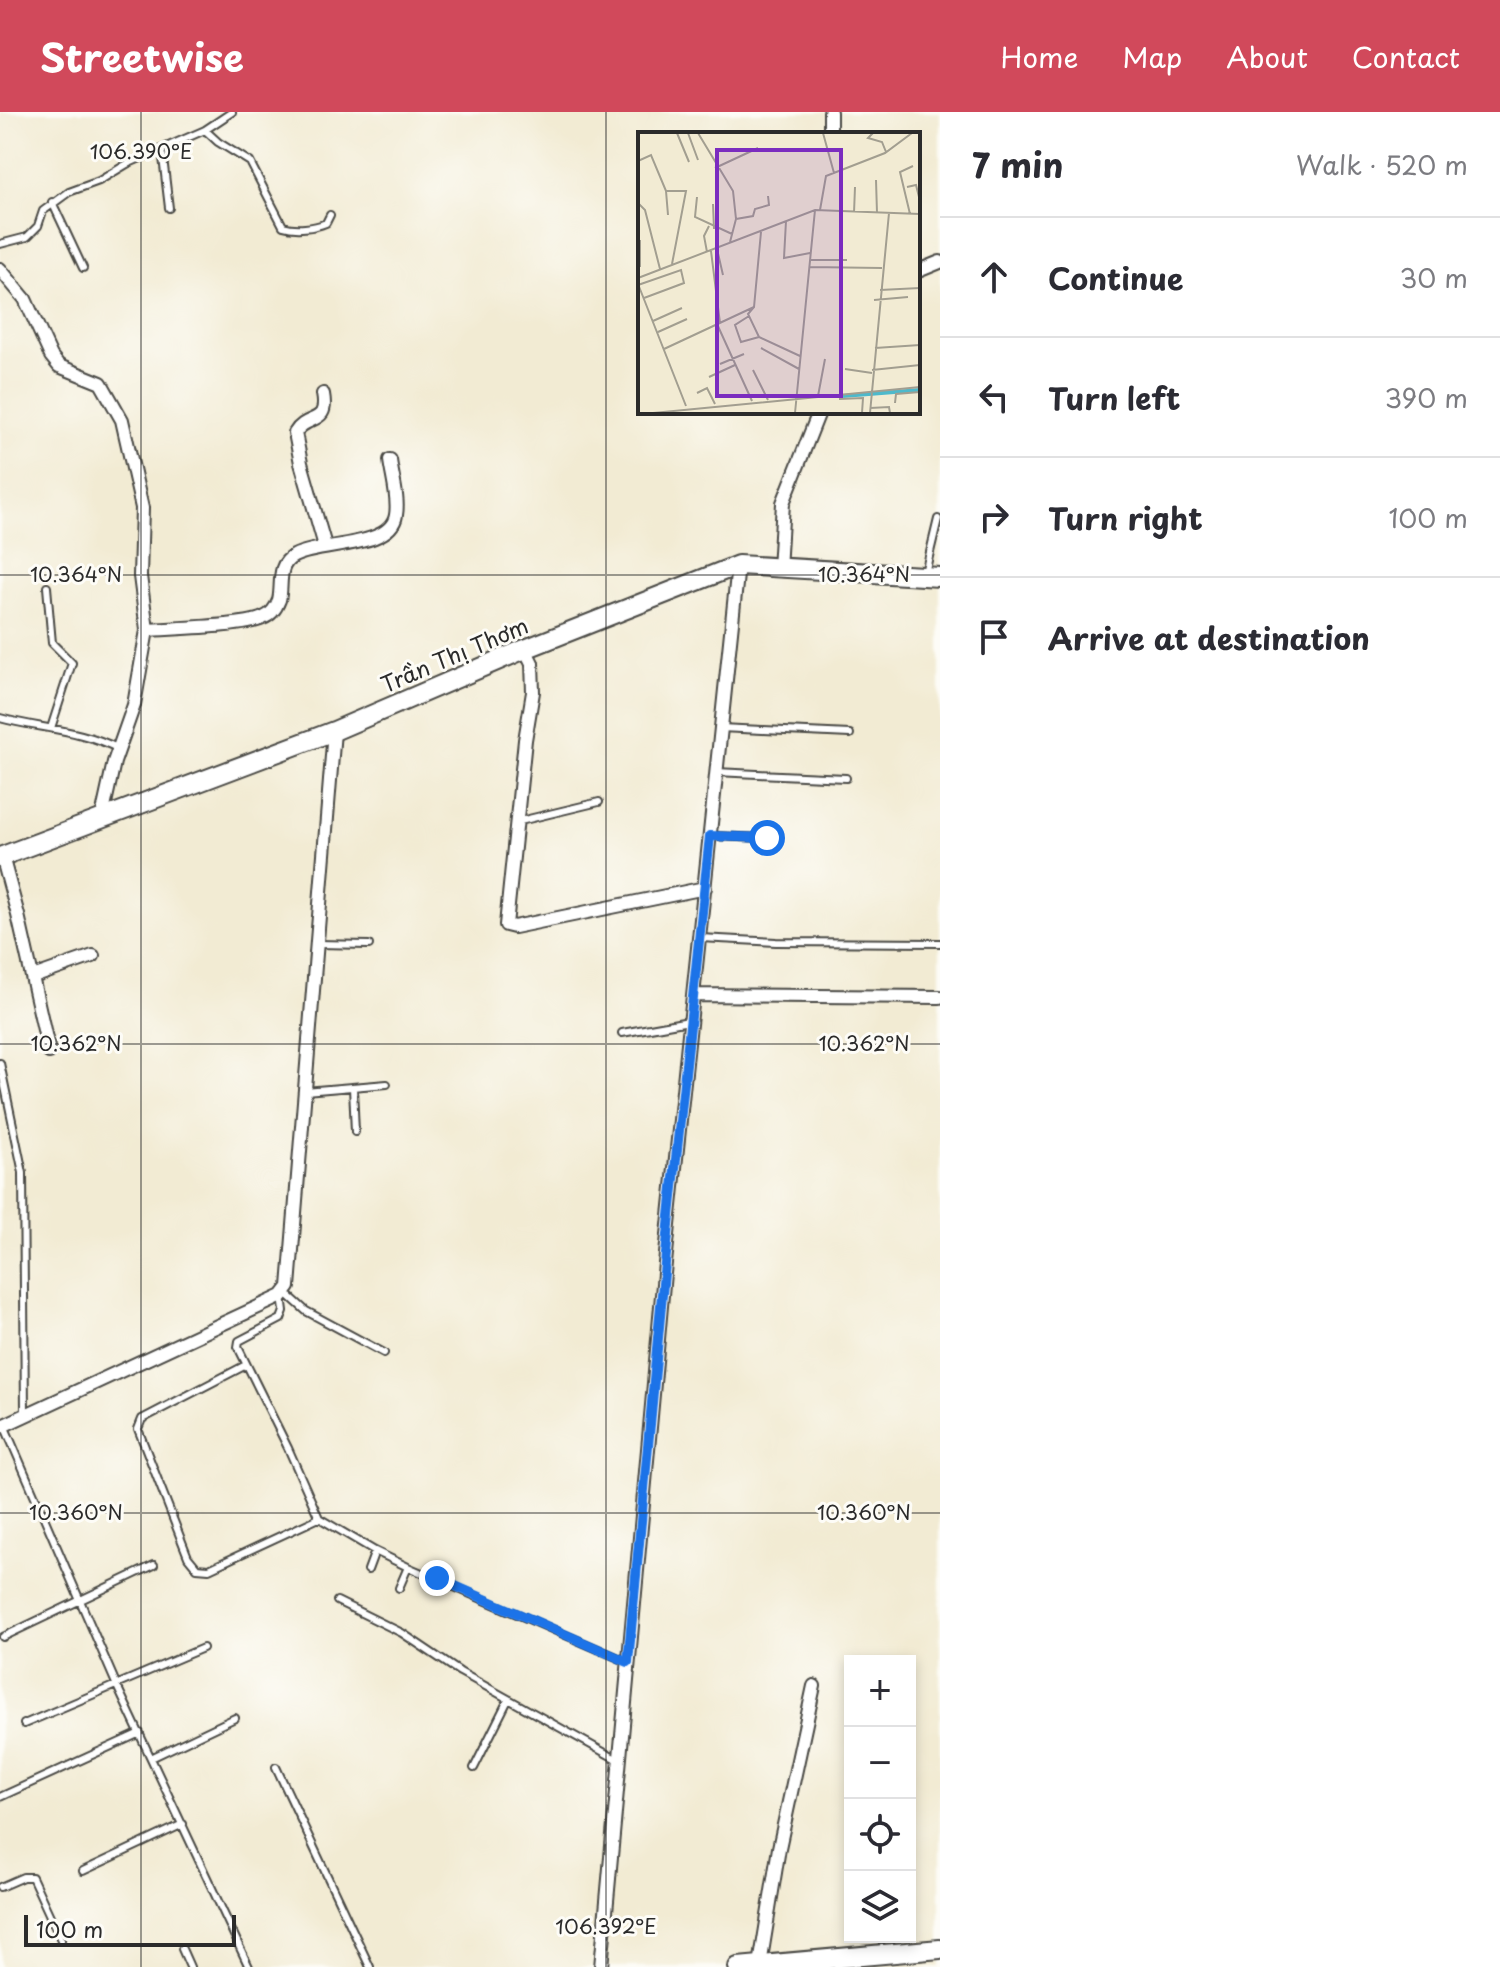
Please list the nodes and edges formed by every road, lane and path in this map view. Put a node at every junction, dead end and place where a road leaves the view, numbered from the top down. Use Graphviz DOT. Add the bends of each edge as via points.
graph roads {
  1 [pos="232,112"];
  2 [pos="205,130"];
  3 [pos="162,149"];
  4 [pos="52,202"];
  5 [pos="169,208"];
  6 [pos="330,215"];
  7 [pos="0,244"];
  8 [pos="940,262"];
  9 [pos="83,268"];
  10 [pos="0,269"];
  11 [pos="920,270"];
  12 [pos="323,394"];
  13 [pos="818,414"];
  14 [pos="390,460"];
  15 [pos="938,519"];
  16 [pos="325,546"];
  17 [pos="738,565"];
  18 [pos="779,569"];
  19 [pos="932,577"];
  20 [pos="47,587"];
  21 [pos="147,630"];
  22 [pos="525,649"];
  23 [pos="0,718"];
  24 [pos="51,728"];
  25 [pos="720,728"];
  26 [pos="334,731"];
  27 [pos="850,734"];
  28 [pos="119,749"];
  29 [pos="716,772"];
  30 [pos="846,778"];
  31 [pos="599,802"];
  32 [pos="102,817"];
  33 [pos="516,822"];
  34 [pos="710,836"];
  35 [pos="767,838"];
  36 [pos="1,856"];
  37 [pos="705,888"];
  38 [pos="700,938"];
  39 [pos="940,943"];
  40 [pos="317,944"];
  41 [pos="369,945"];
  42 [pos="93,956"];
  43 [pos="33,977"];
  44 [pos="693,995"];
  45 [pos="940,997"];
  46 [pos="690,1021"];
  47 [pos="622,1033"];
  48 [pos="49,1052"];
  49 [pos="0,1063"];
  50 [pos="387,1084"];
  51 [pos="353,1087"];
  52 [pos="305,1091"];
  53 [pos="355,1132"];
  54 [pos="284,1294"];
  55 [pos="384,1353"];
  56 [pos="246,1365"];
  57 [pos="25,1416"];
  58 [pos="2,1426"];
  59 [pos="319,1518"];
  60 [pos="375,1551"];
  61 [pos="154,1565"];
  62 [pos="408,1567"];
  63 [pos="368,1570"];
  64 [pos="399,1588"];
  65 [pos="78,1600"];
  66 [pos="337,1601"];
  67 [pos="3,1637"];
  68 [pos="203,1648"];
  69 [pos="628,1662"];
  70 [pos="117,1686"];
  71 [pos="814,1686"];
  72 [pos="508,1700"];
  73 [pos="235,1718"];
  74 [pos="24,1724"];
  75 [pos="140,1733"];
  76 [pos="151,1758"];
  77 [pos="621,1761"];
  78 [pos="276,1767"];
  79 [pos="474,1768"];
  80 [pos="0,1797"];
  81 [pos="183,1824"];
  82 [pos="83,1871"];
  83 [pos="0,1887"];
  84 [pos="61,1940"];
  85 [pos="182,1949"];
  86 [pos="940,1949"];
  87 [pos="876,1961"];
  88 [pos="768,1965"];
  89 [pos="190,1967"];
  90 [pos="249,1967"];
  91 [pos="370,1967"];
  92 [pos="601,1967"];
  93 [pos="738,1967"];
  1 -- 2 [label="lane"];
  2 -- 3 [label="lane"];
  2 -- 6 [label="lane" via="250,162 283,226 319,226"];
  3 -- 4 [label="lane"];
  3 -- 5 [label="lane"];
  4 -- 7 [label="lane" via="27,237"];
  4 -- 9 [label="lane"];
  8 -- 11 [label="street"];
  10 -- 21 [label="street" via="25,299 59,366 101,383 122,420 142,508 140,576"];
  12 -- 16 [label="street" via="323,414 295,433"];
  13 -- 18 [label="street" via="783,503"];
  14 -- 16 [label="street" via="396,513 392,527 381,536"];
  15 -- 19 [label="lane"];
  16 -- 21 [label="street" via="293,556 284,565 279,600 263,619"];
  17 -- 18 [label="street, Trần Thị Thơm"];
  17 -- 22 [label="street, Trần Thị Thơm"];
  17 -- 25 [label="street"];
  18 -- 19 [label="street, Trần Thị Thơm"];
  20 -- 24 [label="lane" via="52,643 72,663"];
  21 -- 28 [label="street" via="134,705"];
  22 -- 26 [label="street, Trần Thị Thơm"];
  22 -- 33 [label="street" via="532,663 533,692"];
  23 -- 24 [label="lane"];
  24 -- 28 [label="lane"];
  25 -- 27 [label="lane"];
  25 -- 29 [label="street"];
  26 -- 32 [label="street, Trần Thị Thơm"];
  26 -- 40 [label="street"];
  28 -- 32 [label="street"];
  29 -- 30 [label="lane"];
  29 -- 34 [label="street"];
  31 -- 33 [label="lane"];
  32 -- 36 [label="street, Trần Thị Thơm"];
  33 -- 37 [label="street" via="505,920 509,926"];
  34 -- 35 [label="lane"];
  34 -- 37 [label="street"];
  36 -- 43 [label="street"];
  37 -- 38 [label="street"];
  38 -- 39 [label="lane"];
  38 -- 44 [label="street"];
  40 -- 41 [label="lane"];
  40 -- 52 [label="street"];
  42 -- 43 [label="street"];
  43 -- 48 [label="street"];
  44 -- 45 [label="street"];
  44 -- 46 [label="street"];
  46 -- 47 [label="lane"];
  46 -- 69 [label="street"];
  49 -- 57 [label="lane" via="23,1173"];
  50 -- 51 [label="lane"];
  51 -- 52 [label="lane"];
  51 -- 53 [label="lane"];
  52 -- 54 [label="street" via="291,1269"];
  54 -- 55 [label="lane"];
  54 -- 56 [label="lane" via="281,1319 239,1341"];
  54 -- 57 [label="street"];
  56 -- 59 [label="lane"];
  56 -- 59 [label="lane" via="142,1419 138,1429 188,1557 197,1568 209,1569"];
  57 -- 58 [label="street"];
  58 -- 65 [label="lane"];
  59 -- 60 [label="lane"];
  60 -- 62 [label="lane"];
  60 -- 63 [label="lane"];
  61 -- 65 [label="lane"];
  62 -- 64 [label="lane"];
  62 -- 69 [label="lane"];
  65 -- 67 [label="lane"];
  65 -- 70 [label="lane"];
  66 -- 72 [label="lane" via="402,1633"];
  68 -- 70 [label="lane"];
  69 -- 77 [label="street"];
  70 -- 74 [label="lane"];
  70 -- 75 [label="lane"];
  71 -- 88 [label="street" via="779,1848"];
  72 -- 77 [label="lane"];
  72 -- 79 [label="lane"];
  73 -- 76 [label="lane"];
  75 -- 76 [label="lane"];
  75 -- 80 [label="lane"];
  76 -- 81 [label="lane"];
  77 -- 92 [label="street"];
  78 -- 91 [label="lane"];
  81 -- 82 [label="lane"];
  81 -- 90 [label="lane"];
  83 -- 84 [label="lane" via="32,1877"];
  85 -- 89 [label="lane"];
  86 -- 87 [label="street"];
  87 -- 88 [label="street"];
  88 -- 93 [label="street"];
}
